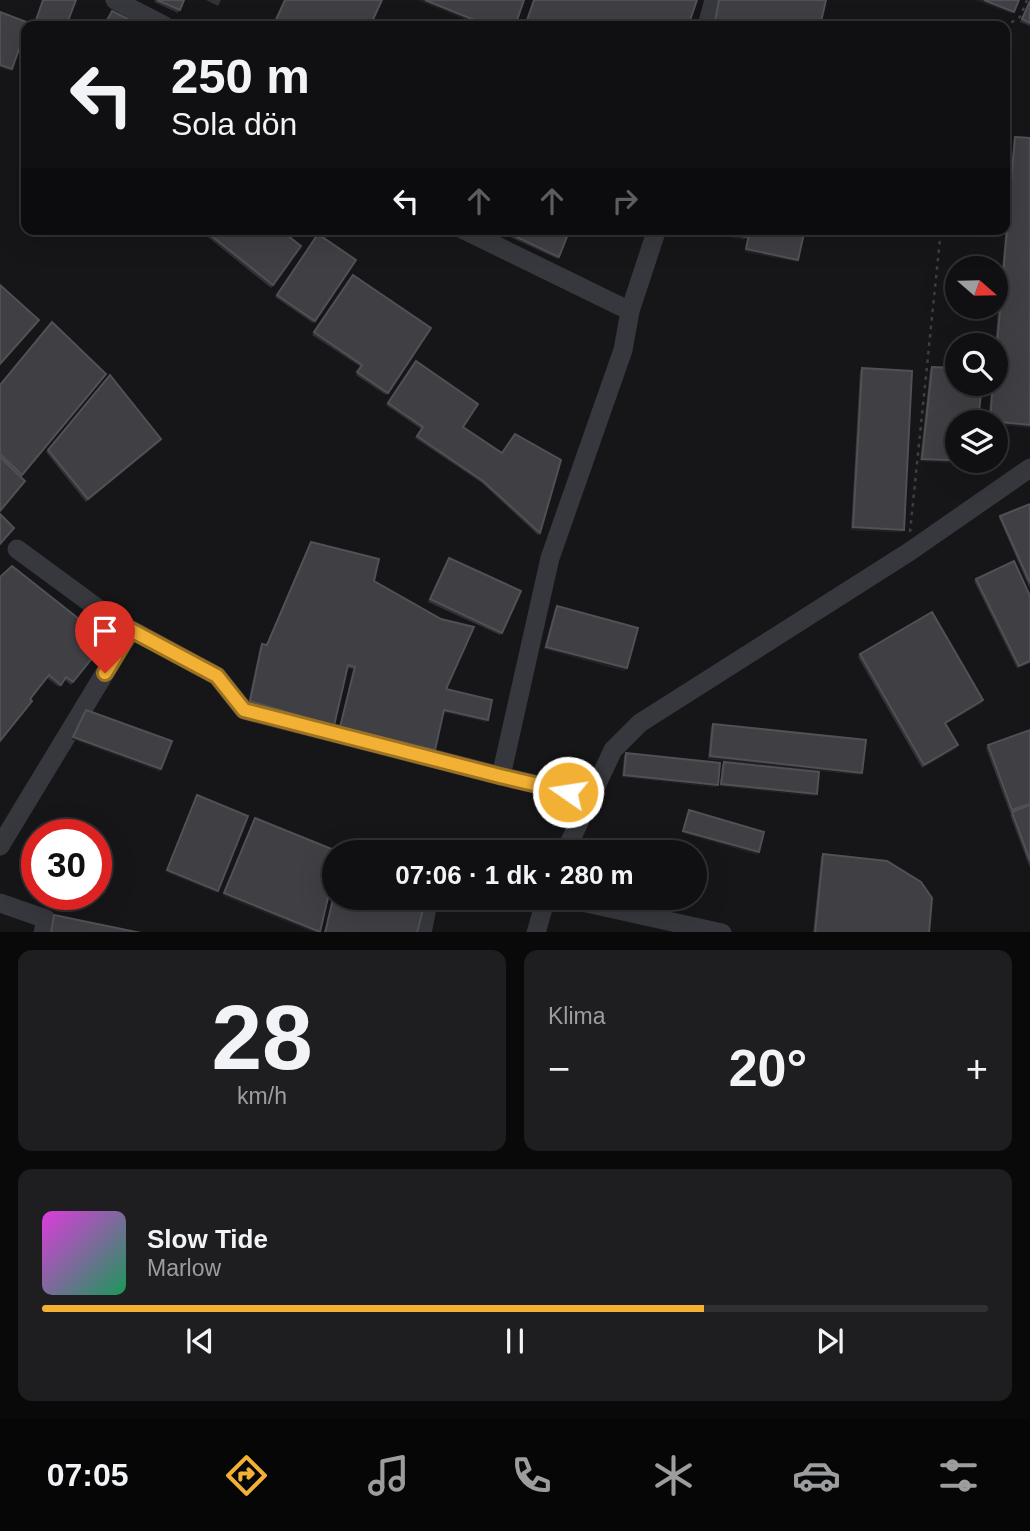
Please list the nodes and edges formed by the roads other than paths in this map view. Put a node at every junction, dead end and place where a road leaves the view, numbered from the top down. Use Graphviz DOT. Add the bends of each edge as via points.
graph roads {
  1 [pos="116,0"];
  2 [pos="714,0"];
  3 [pos="156,21"];
  4 [pos="708,21"];
  5 [pos="474,235"];
  6 [pos="655,235"];
  7 [pos="630,311"];
  8 [pos="1030,468"];
  9 [pos="17,549"];
  10 [pos="131,630"];
  11 [pos="500,776"];
  12 [pos="590,797"];
  13 [pos="570,840"];
  14 [pos="0,846"];
  15 [pos="0,903"];
  16 [pos="427,910"];
  17 [pos="543,910"];
  18 [pos="618,910"];
  19 [pos="43,932"];
  20 [pos="422,932"];
  21 [pos="536,932"];
  22 [pos="717,932"];
  1 -- 3 [label="street"];
  2 -- 4 [label="street"];
  5 -- 7 [label="street"];
  6 -- 7 [label="street"];
  7 -- 11 [label="street" via="623,350 550,558"];
  8 -- 12 [label="street" via="909,552 640,723 613,750"];
  9 -- 10 [label="street"];
  10 -- 11 [label="street" via="217,676 244,710"];
  10 -- 14 [label="street"];
  11 -- 12 [label="street"];
  12 -- 13 [label="street"];
  15 -- 19 [label="street" via="46,919"];
  16 -- 20 [label="street"];
  17 -- 21 [label="street"];
  18 -- 22 [label="street"];
}
